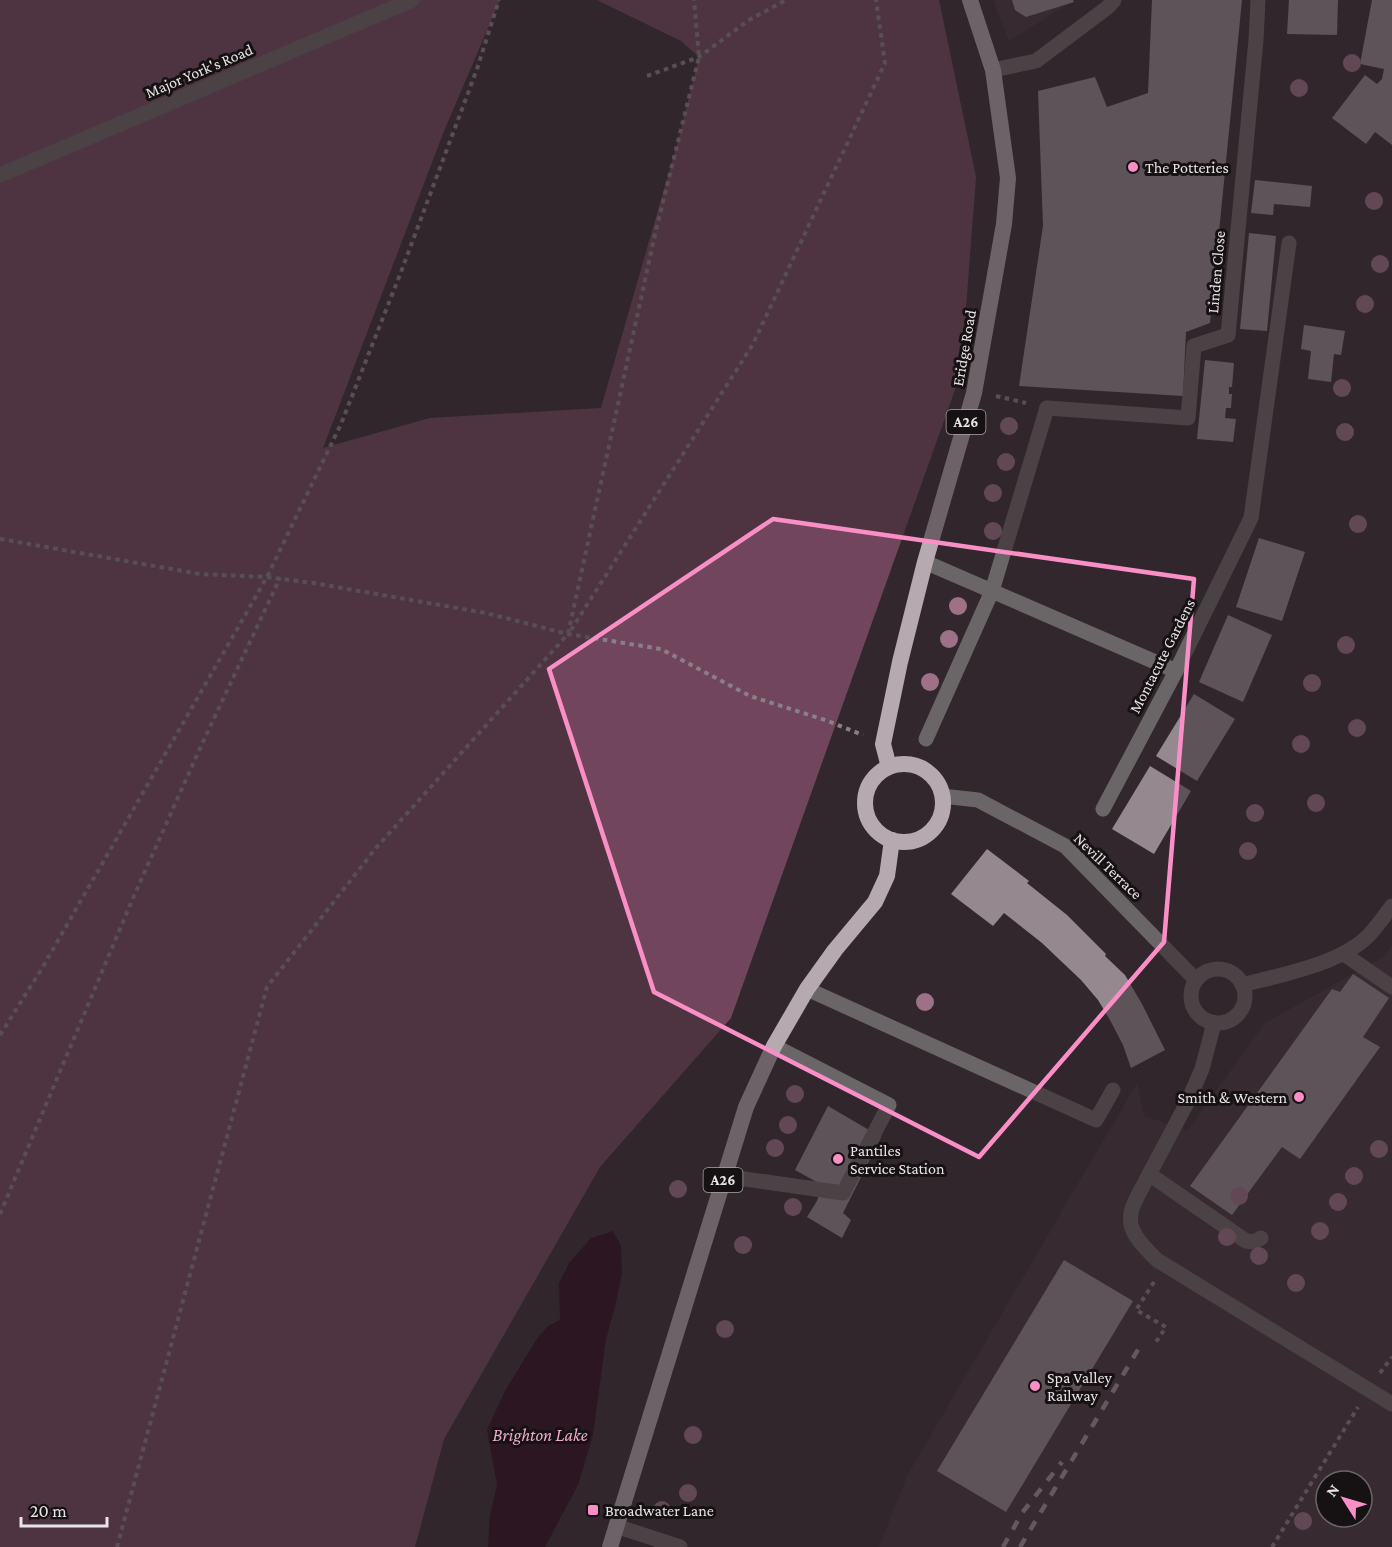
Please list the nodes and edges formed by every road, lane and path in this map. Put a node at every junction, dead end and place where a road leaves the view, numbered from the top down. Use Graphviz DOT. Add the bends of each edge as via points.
graph roads {
  1 [pos="412,0"];
  2 [pos="499,0"];
  3 [pos="694,0"];
  4 [pos="786,0"];
  5 [pos="876,0"];
  6 [pos="970,0"];
  7 [pos="1114,0"];
  8 [pos="1258,0"];
  9 [pos="699,57"];
  10 [pos="993,70"];
  11 [pos="647,76"];
  12 [pos="0,175"];
  13 [pos="1289,243"];
  14 [pos="0,539"];
  15 [pos="925,562"];
  16 [pos="267,577"];
  17 [pos="280,578"];
  18 [pos="992,591"];
  19 [pos="568,634"];
  20 [pos="1176,671"];
  21 [pos="926,739"];
  22 [pos="883,744"];
  23 [pos="889,767"];
  24 [pos="942,796"];
  25 [pos="1103,809"];
  26 [pos="892,840"];
  27 [pos="1392,907"];
  28 [pos="1344,954"];
  29 [pos="1196,980"];
  30 [pos="1242,985"];
  31 [pos="1392,987"];
  32 [pos="807,989"];
  33 [pos="1215,1023"];
  34 [pos="0,1035"];
  35 [pos="774,1046"];
  36 [pos="1113,1090"];
  37 [pos="1149,1174"];
  38 [pos="724,1176"];
  39 [pos="0,1214"];
  40 [pos="1261,1239"];
  41 [pos="1165,1265"];
  42 [pos="1154,1345"];
  43 [pos="1392,1357"];
  44 [pos="1368,1390"];
  45 [pos="1392,1404"];
  46 [pos="616,1526"];
  47 [pos="117,1547"];
  48 [pos="610,1547"];
  49 [pos="680,1547"];
  50 [pos="1272,1547"];
  1 -- 12 [label="street, Major York's Road"];
  2 -- 16 [label="path" via="473,79 345,413"];
  3 -- 9 [label="path"];
  4 -- 9 [label="path"];
  5 -- 19 [label="path" via="885,63 753,344"];
  6 -- 10 [label="highway, A26"];
  7 -- 10 [label="street" via="1036,61"];
  8 -- 18 [label="street, Linden Close" via="1228,335 1194,346 1188,418 1047,408"];
  9 -- 11 [label="path"];
  9 -- 19 [label="path" via="655,234"];
  10 -- 15 [label="highway, Eridge Road / A26" via="1008,178 1004,224 974,393"];
  13 -- 20 [label="street, Montacute Gardens" via="1251,518"];
  14 -- 16 [label="path" via="201,573"];
  15 -- 18 [label="street"];
  15 -- 22 [label="highway, Eridge Road / A26"];
  16 -- 17 [label="path"];
  16 -- 34 [label="path"];
  17 -- 19 [label="path" via="486,613"];
  17 -- 39 [label="path" via="133,898"];
  18 -- 20 [label="street"];
  18 -- 21 [label="street"];
  19 -- 22 [label="path" via="661,649 750,696"];
  19 -- 47 [label="path" via="376,848 267,987"];
  20 -- 25 [label="street, Montacute Gardens"];
  22 -- 23 [label="highway, Eridge Road / A26"];
  23 -- 24 [label="highway" via="904,764 928,772"];
  23 -- 26 [label="highway" via="870,785 866,812 880,834"];
  24 -- 26 [label="highway" via="943,810 935,828 916,840"];
  24 -- 29 [label="street, Nevill Terrace" via="978,800 1065,846"];
  26 -- 32 [label="highway, A26" via="886,876 875,902"];
  27 -- 28 [label="street" via="1368,936"];
  28 -- 30 [label="street"];
  28 -- 31 [label="street"];
  29 -- 30 [label="street" via="1211,969 1221,969 1238,977"];
  29 -- 33 [label="street" via="1192,988 1193,1006 1205,1020"];
  30 -- 33 [label="street" via="1242,1009 1230,1020"];
  32 -- 35 [label="highway, A26"];
  32 -- 36 [label="street" via="1096,1120"];
  33 -- 37 [label="street" via="1202,1069"];
  35 -- 38 [label="highway, A26" via="746,1107"];
  35 -- 38 [label="street" via="889,1105 843,1193"];
  37 -- 40 [label="street" via="1246,1241"];
  37 -- 41 [label="street" via="1130,1215 1131,1228 1142,1245"];
  38 -- 46 [label="highway, A26"];
  41 -- 42 [label="path" via="1136,1310 1166,1327"];
  41 -- 44 [label="street"];
  43 -- 44 [label="path"];
  44 -- 45 [label="street"];
  44 -- 50 [label="path"];
  46 -- 48 [label="highway, A26"];
  46 -- 49 [label="street"];
}
